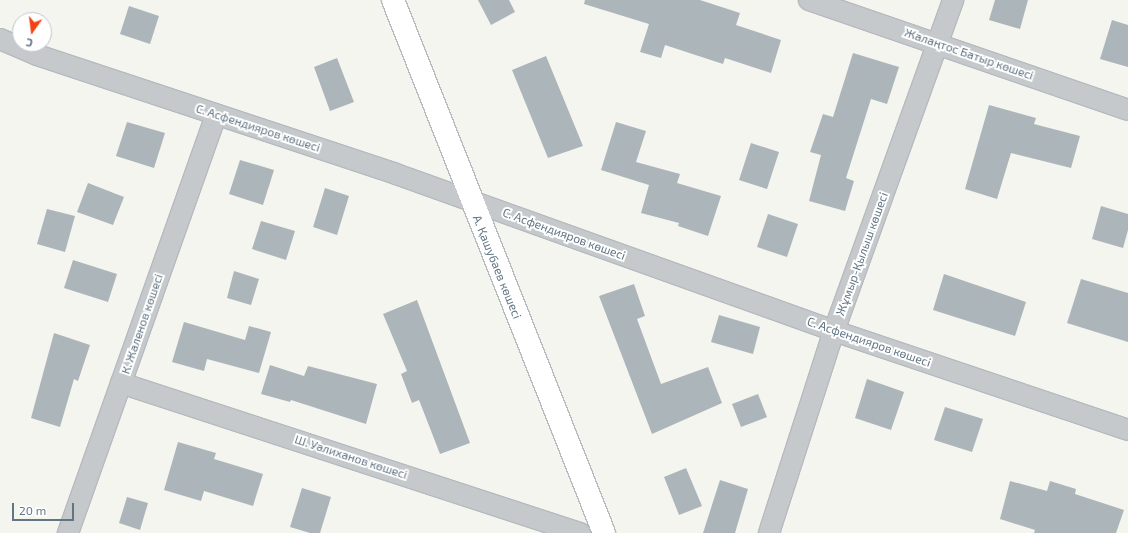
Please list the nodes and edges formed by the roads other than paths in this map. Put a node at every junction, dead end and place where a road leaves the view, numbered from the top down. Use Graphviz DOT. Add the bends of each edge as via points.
graph roads {
  1 [pos="393,0"];
  2 [pos="809,0"];
  3 [pos="953,0"];
  4 [pos="0,39"];
  5 [pos="938,43"];
  6 [pos="1128,110"];
  7 [pos="216,114"];
  8 [pos="470,201"];
  9 [pos="834,331"];
  10 [pos="121,383"];
  11 [pos="1128,430"];
  12 [pos="68,533"];
  13 [pos="580,533"];
  14 [pos="604,533"];
  15 [pos="769,533"];
  1 -- 8 [label="street, А. Қашубаев көшесі"];
  2 -- 5 [label="street, Жалаңтос Батыр көшесі"];
  3 -- 5 [label="street, Жұмыр-Қылыш көшесі"];
  4 -- 7 [label="street, С. Асфендияров көшесі" via="37,55"];
  5 -- 6 [label="street, Жалаңтос Батыр көшесі"];
  5 -- 9 [label="street, Жұмыр-Қылыш көшесі"];
  7 -- 8 [label="street, С. Асфендияров көшесі"];
  7 -- 10 [label="street, К. Жаленов көшесі"];
  8 -- 9 [label="street, С. Асфендияров көшесі"];
  8 -- 14 [label="street, А. Қашубаев көшесі"];
  9 -- 11 [label="street, С. Асфендияров көшесі"];
  9 -- 15 [label="street, Жұмыр-Қылыш көшесі"];
  10 -- 12 [label="street, К. Жаленов көшесі"];
  10 -- 13 [label="street, Ш. Уәлиханов көшесі"];
}
